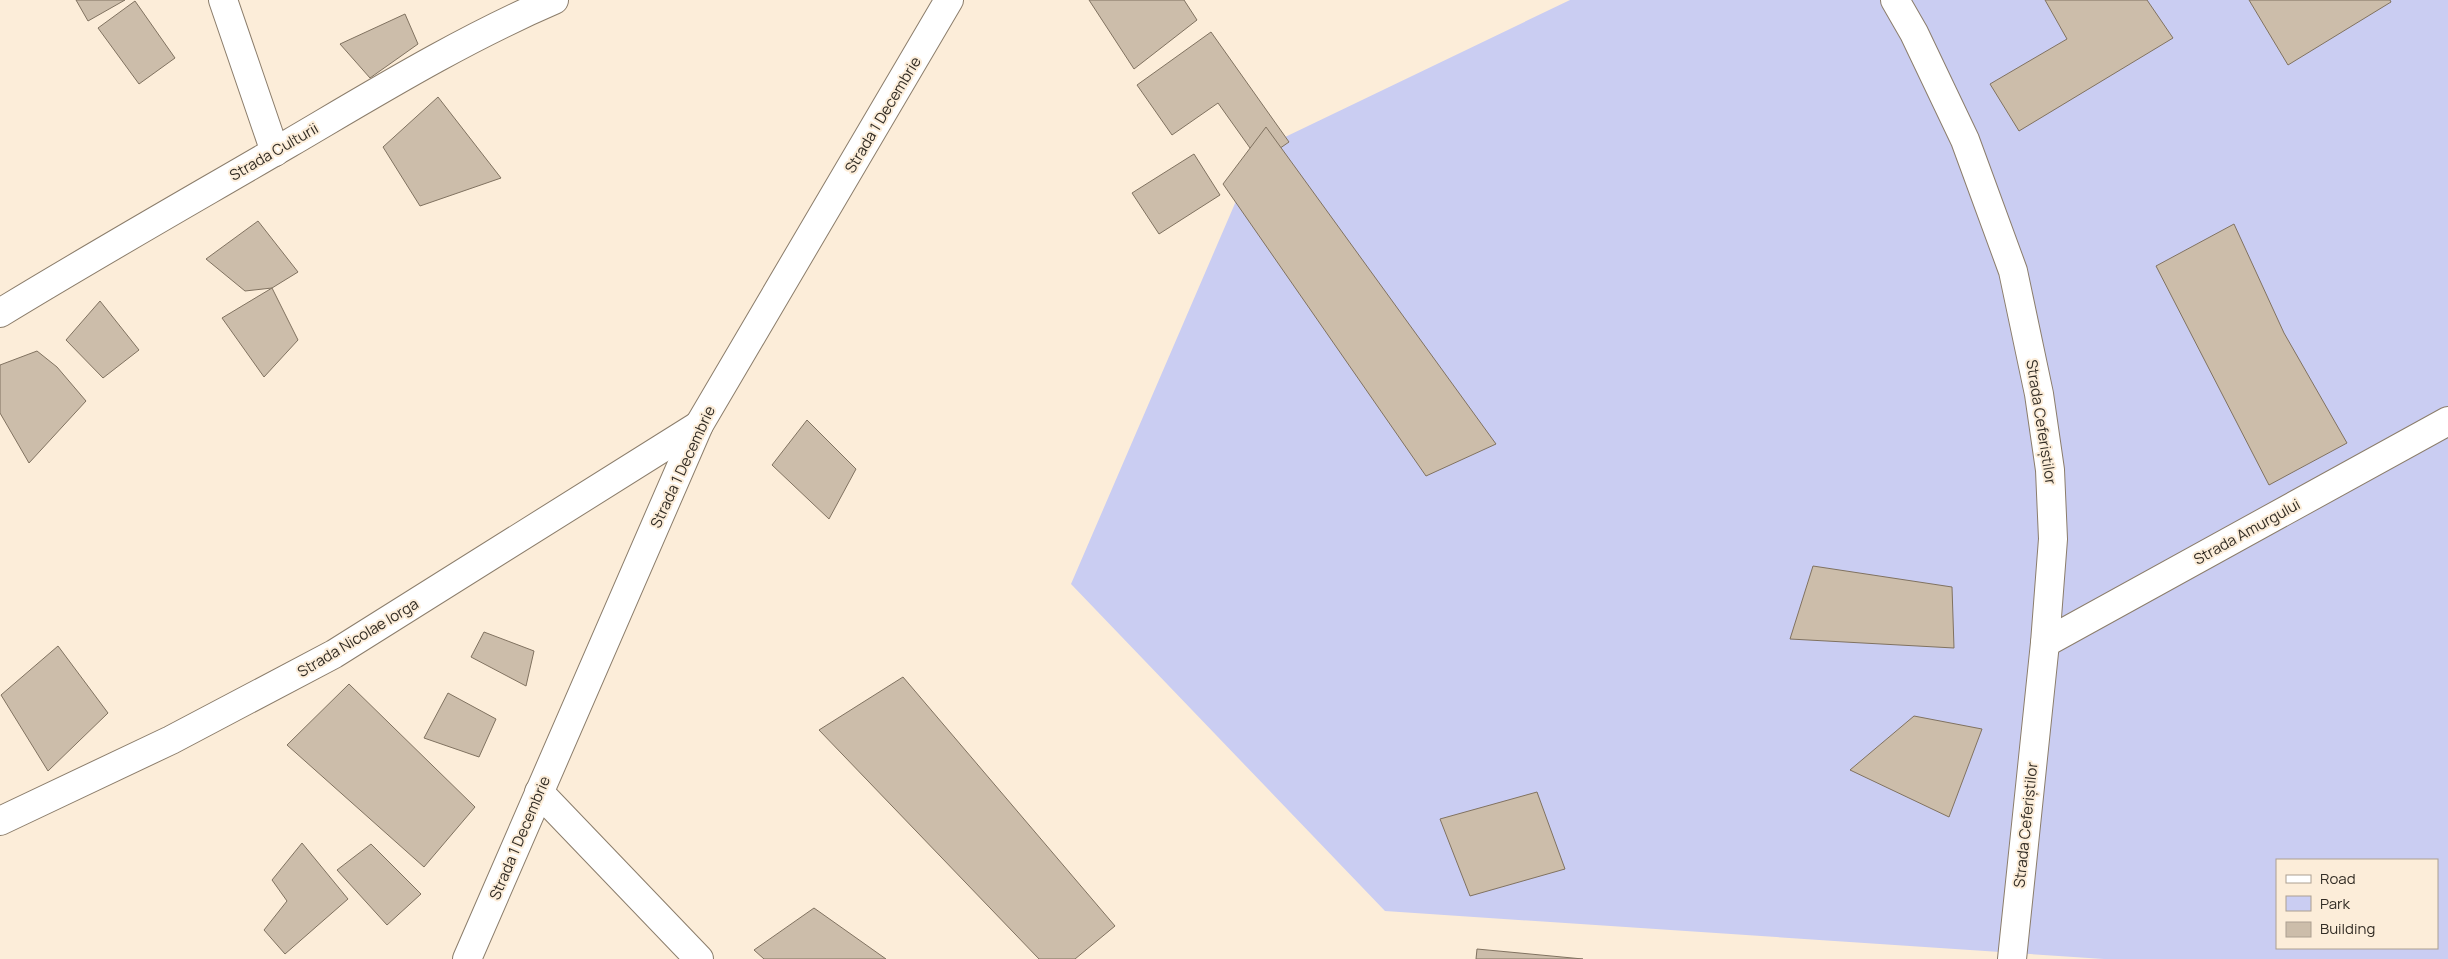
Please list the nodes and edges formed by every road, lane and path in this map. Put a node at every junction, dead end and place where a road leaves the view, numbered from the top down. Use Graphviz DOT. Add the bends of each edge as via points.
graph roads {
  1 [pos="223,0"];
  2 [pos="554,0"];
  3 [pos="949,0"];
  4 [pos="1895,0"];
  5 [pos="275,152"];
  6 [pos="0,313"];
  7 [pos="2448,421"];
  8 [pos="699,425"];
  9 [pos="2045,644"];
  10 [pos="539,792"];
  11 [pos="0,821"];
  12 [pos="467,959"];
  13 [pos="699,959"];
  14 [pos="2012,959"];
  1 -- 5 [label="street"];
  2 -- 5 [label="street, Strada Culturii" via="498,24"];
  3 -- 8 [label="street, Strada 1 Decembrie"];
  4 -- 9 [label="street, Strada Ceferiștilor" via="1965,140 2013,271 2039,394 2050,470 2052,539"];
  5 -- 6 [label="street, Strada Culturii"];
  7 -- 9 [label="street, Strada Amurgului"];
  8 -- 10 [label="street, Strada 1 Decembrie"];
  8 -- 11 [label="street, Strada Nicolae Iorga" via="334,654 171,740"];
  9 -- 14 [label="street, Strada Ceferiștilor"];
  10 -- 12 [label="street, Strada 1 Decembrie"];
  10 -- 13 [label="street"];
}
